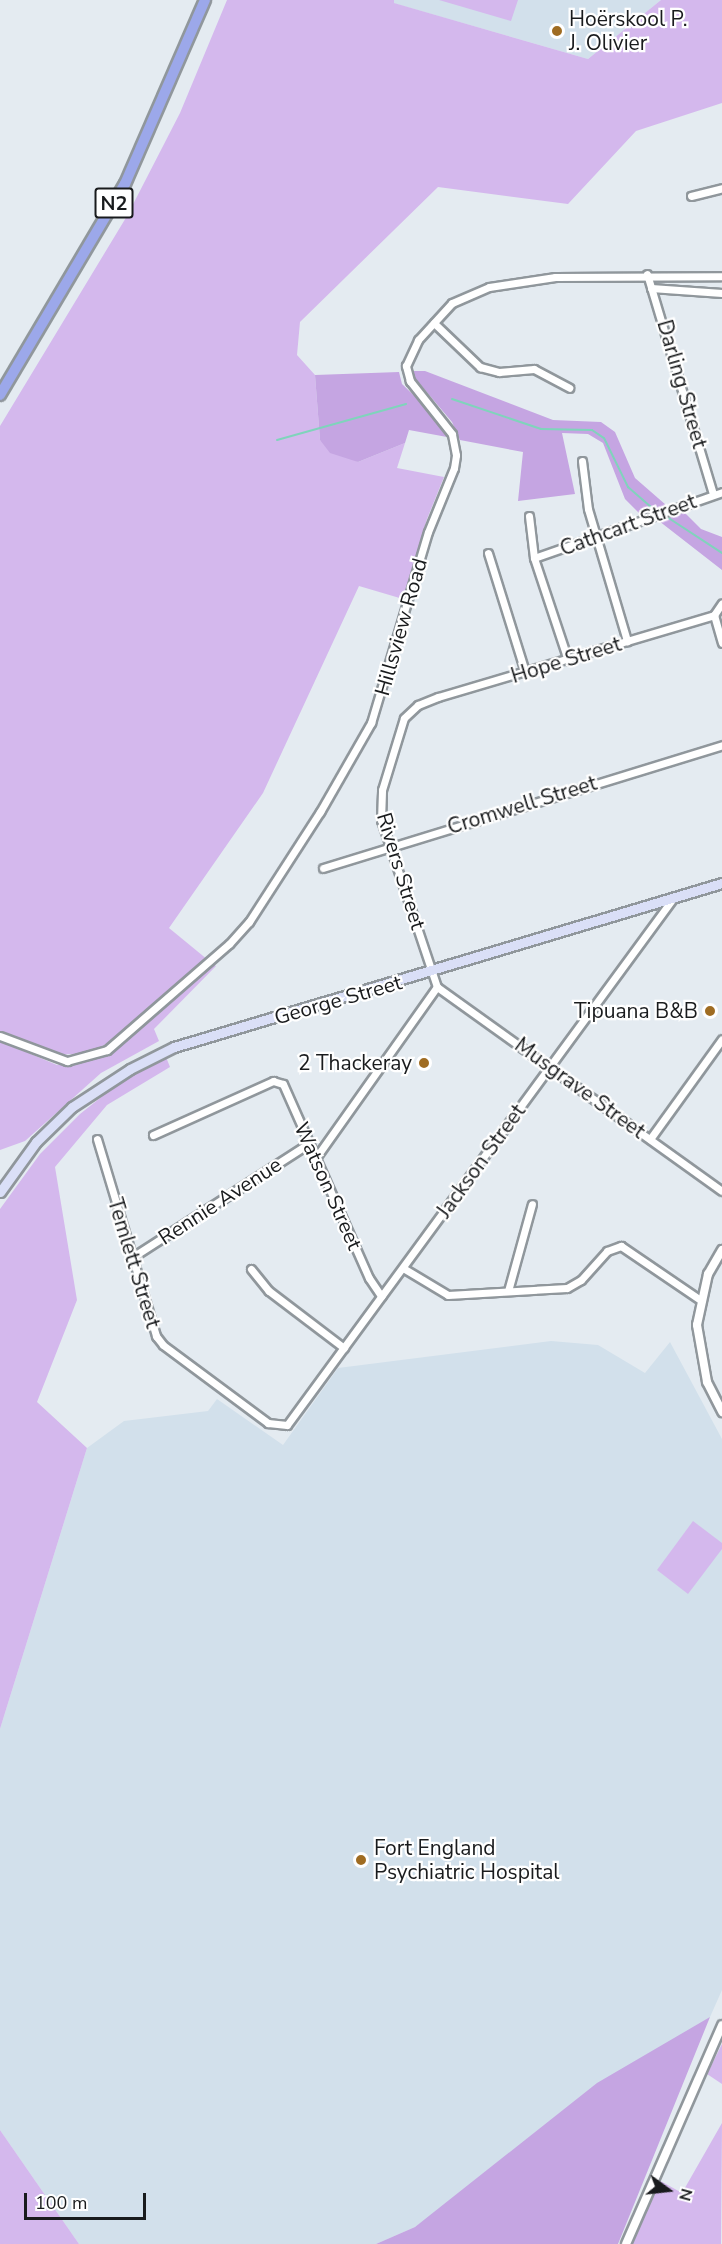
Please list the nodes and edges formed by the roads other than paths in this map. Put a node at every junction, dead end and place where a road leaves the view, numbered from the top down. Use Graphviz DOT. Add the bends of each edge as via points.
graph roads {
  1 [pos="205,0"];
  2 [pos="722,188"];
  3 [pos="691,196"];
  4 [pos="647,274"];
  5 [pos="722,276"];
  6 [pos="651,288"];
  7 [pos="722,293"];
  8 [pos="434,323"];
  9 [pos="569,388"];
  10 [pos="0,395"];
  11 [pos="582,460"];
  12 [pos="722,492"];
  13 [pos="713,494"];
  14 [pos="529,516"];
  15 [pos="596,536"];
  16 [pos="488,553"];
  17 [pos="534,558"];
  18 [pos="722,603"];
  19 [pos="714,615"];
  20 [pos="627,641"];
  21 [pos="722,643"];
  22 [pos="568,660"];
  23 [pos="525,672"];
  24 [pos="418,705"];
  25 [pos="722,745"];
  26 [pos="389,845"];
  27 [pos="323,868"];
  28 [pos="722,883"];
  29 [pos="674,897"];
  30 [pos="433,972"];
  31 [pos="437,987"];
  32 [pos="0,1036"];
  33 [pos="722,1039"];
  34 [pos="550,1066"];
  35 [pos="153,1135"];
  36 [pos="97,1139"];
  37 [pos="650,1139"];
  38 [pos="308,1144"];
  39 [pos="315,1159"];
  40 [pos="722,1191"];
  41 [pos="0,1192"];
  42 [pos="532,1203"];
  43 [pos="722,1250"];
  44 [pos="131,1258"];
  45 [pos="403,1268"];
  46 [pos="251,1269"];
  47 [pos="508,1291"];
  48 [pos="381,1296"];
  49 [pos="699,1299"];
  50 [pos="344,1348"];
  51 [pos="719,1403"];
  52 [pos="722,1412"];
  53 [pos="287,1425"];
  54 [pos="722,2025"];
  55 [pos="626,2244"];
  1 -- 10 [label="highway, N2" via="125,184"];
  2 -- 3 [label="street"];
  4 -- 5 [label="street, Hillsview Road"];
  4 -- 6 [label="street, Darling Street"];
  4 -- 8 [label="street, Hillsview Road" via="555,277 489,286 452,303"];
  6 -- 7 [label="street"];
  6 -- 13 [label="street, Darling Street"];
  8 -- 9 [label="street" via="480,367 499,372 534,369"];
  8 -- 32 [label="street, Hillsview Road" via="412,348 406,374 452,434 454,468 428,532 374,715 320,812 249,922 107,1050 67,1061"];
  11 -- 15 [label="street"];
  12 -- 13 [label="street, Cathcart Street"];
  13 -- 15 [label="street, Cathcart Street"];
  14 -- 17 [label="street"];
  15 -- 17 [label="street, Cathcart Street"];
  15 -- 20 [label="street"];
  16 -- 23 [label="street"];
  17 -- 22 [label="street"];
  18 -- 19 [label="street"];
  19 -- 20 [label="street, Hope Street"];
  19 -- 21 [label="street"];
  20 -- 22 [label="street, Hope Street"];
  22 -- 23 [label="street, Hope Street"];
  23 -- 24 [label="street, Hope Street"];
  24 -- 26 [label="street, Rivers Street" via="404,718 382,790 381,820"];
  25 -- 26 [label="street, Cromwell Street"];
  26 -- 27 [label="street, Cromwell Street"];
  26 -- 30 [label="street, Rivers Street"];
  28 -- 29 [label="main road, George Street"];
  29 -- 30 [label="main road, George Street"];
  29 -- 34 [label="street, Jackson Street"];
  30 -- 31 [label="street, Rivers Street"];
  30 -- 41 [label="main road, George Street" via="174,1047 72,1107 36,1142"];
  31 -- 34 [label="street, Musgrave Street"];
  31 -- 39 [label="street"];
  33 -- 37 [label="street"];
  34 -- 37 [label="street, Musgrave Street"];
  34 -- 45 [label="street, Jackson Street"];
  35 -- 38 [label="street, Watson Street" via="279,1081"];
  36 -- 44 [label="street, Temlett Street"];
  37 -- 40 [label="street, Musgrave Street"];
  38 -- 39 [label="street, Watson Street"];
  38 -- 44 [label="street, Rennie Avenue"];
  39 -- 48 [label="street, Watson Street"];
  42 -- 47 [label="street"];
  43 -- 49 [label="street"];
  44 -- 53 [label="street, Temlett Street" via="151,1326 163,1345 268,1423"];
  45 -- 47 [label="street" via="448,1295"];
  45 -- 48 [label="street, Jackson Street"];
  46 -- 50 [label="street" via="269,1291"];
  47 -- 49 [label="street" via="574,1286 607,1251 621,1246"];
  48 -- 50 [label="street, Jackson Street"];
  49 -- 51 [label="street" via="700,1359"];
  50 -- 53 [label="street, Jackson Street"];
  51 -- 52 [label="street"];
  54 -- 55 [label="street"];
}
